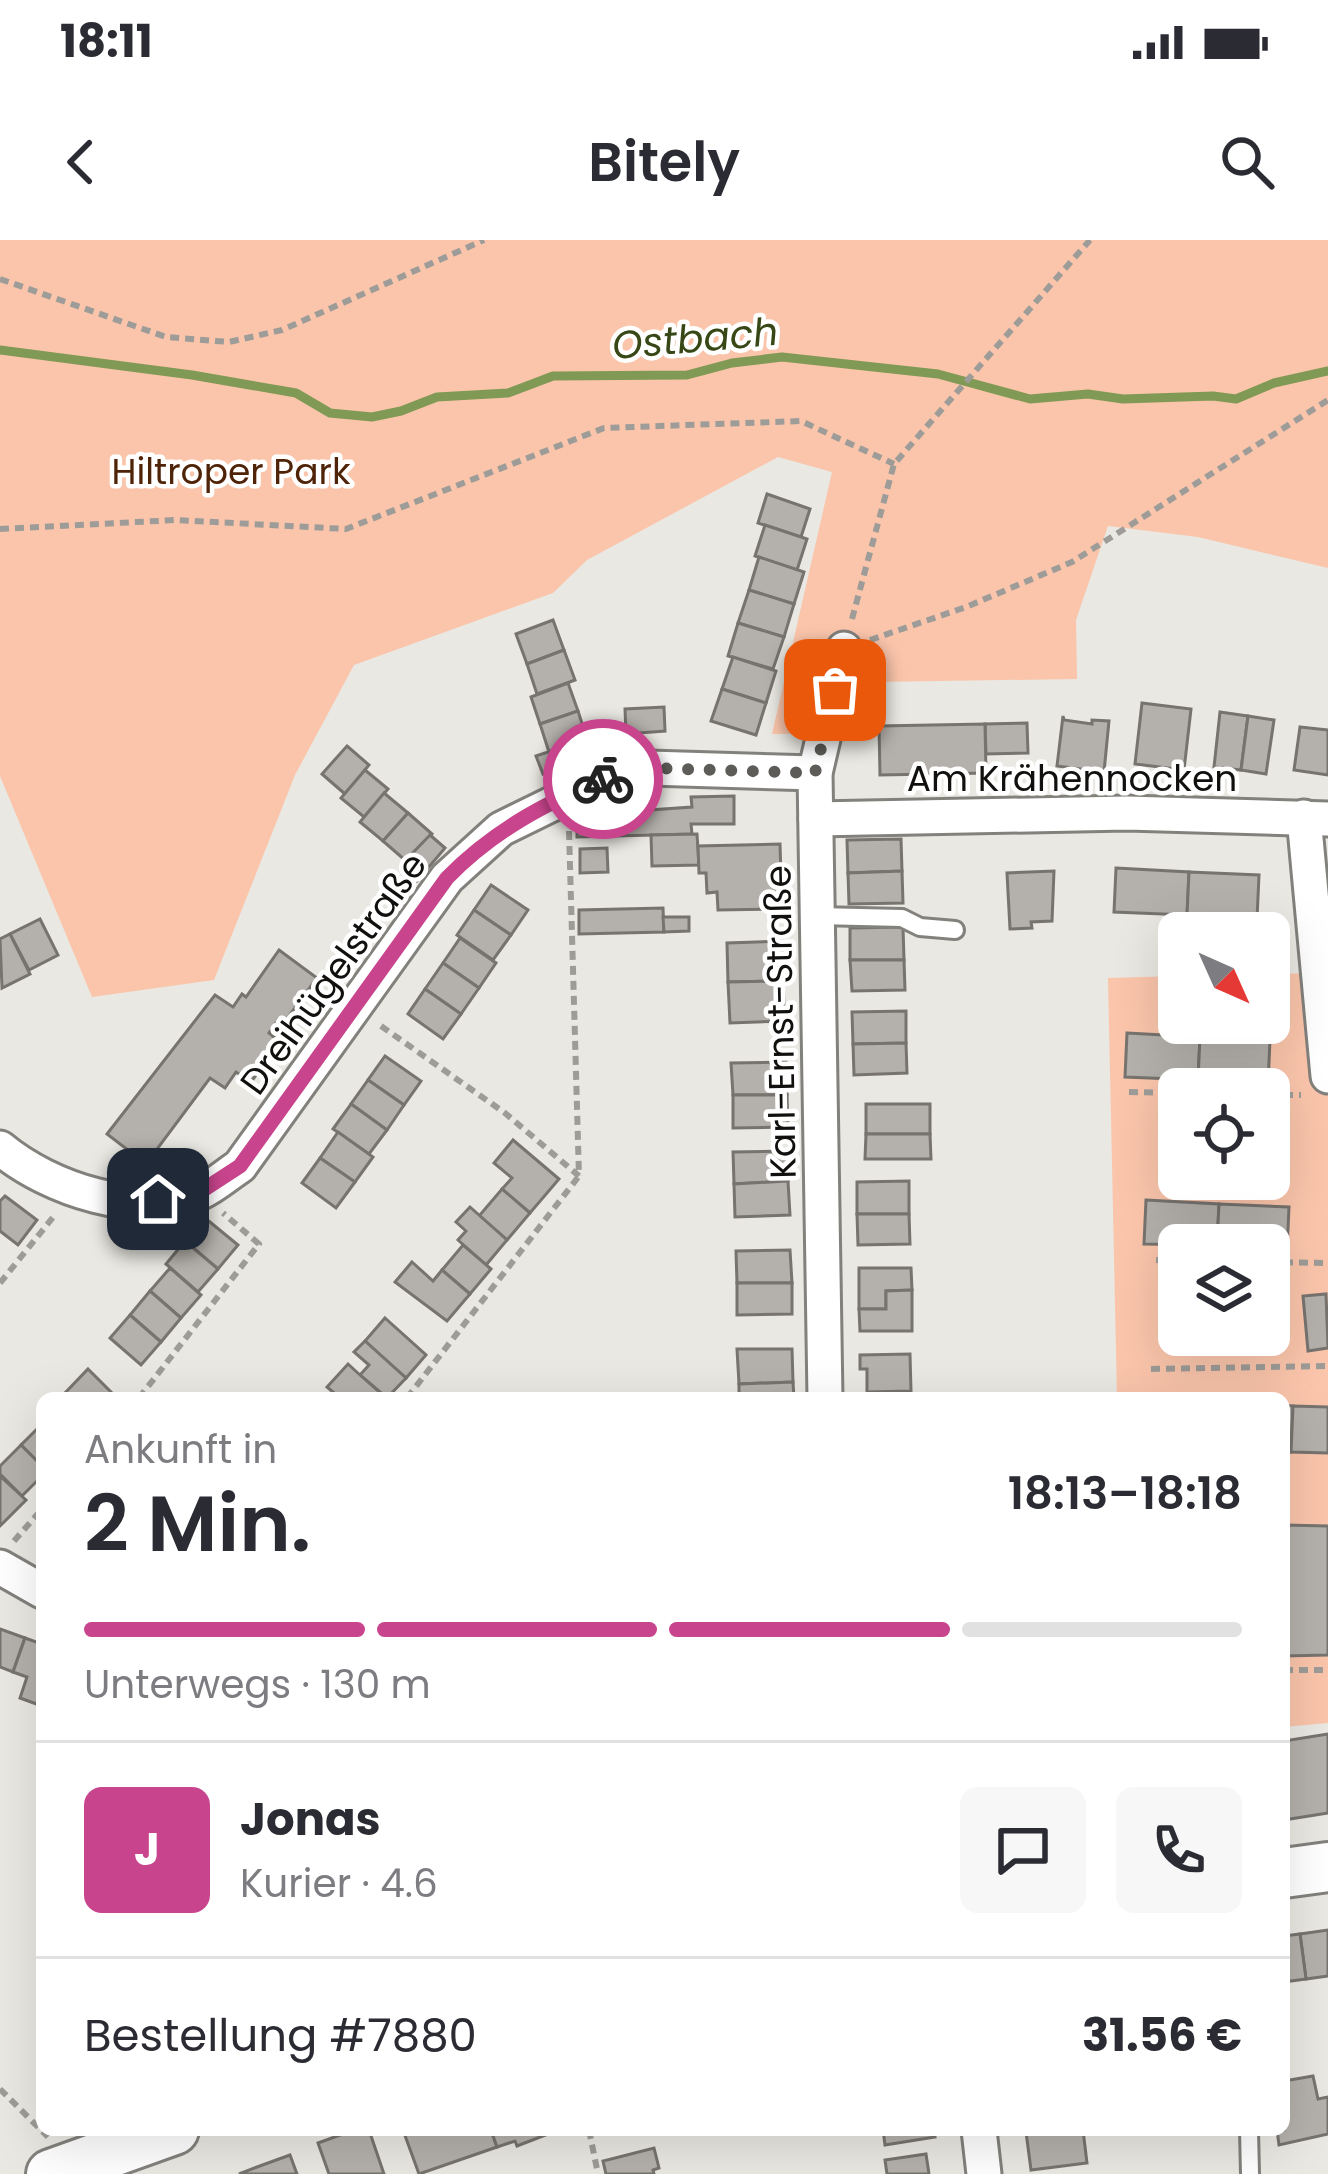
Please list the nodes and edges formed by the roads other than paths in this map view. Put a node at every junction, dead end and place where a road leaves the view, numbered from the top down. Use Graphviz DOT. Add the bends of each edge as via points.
graph roads {
  1 [pos="844,649"];
  2 [pos="815,773"];
  3 [pos="1316,818"];
  4 [pos="816,819"];
  5 [pos="818,916"];
  6 [pos="956,930"];
  7 [pos="1318,1086"];
  8 [pos="0,1148"];
  9 [pos="825,1392"];
  10 [pos="0,1567"];
  11 [pos="36,1588"];
  12 [pos="1328,1867"];
  13 [pos="1290,1872"];
  14 [pos="160,2136"];
  15 [pos="980,2136"];
  16 [pos="1250,2136"];
  17 [pos="93,2166"];
  18 [pos="984,2174"];
  19 [pos="1250,2174"];
  1 -- 2 [label="street, Karl-Ernst-Straße"];
  2 -- 4 [label="street, Karl-Ernst-Straße"];
  2 -- 8 [label="street, Dreihügelstraße" via="649,768 603,779 501,829 447,878 240,1166 200,1192 115,1199 74,1191"];
  3 -- 4 [label="street, Am Krähennocken"];
  3 -- 7 [label="street"];
  4 -- 5 [label="street, Karl-Ernst-Straße"];
  5 -- 6 [label="lane" via="902,918"];
  5 -- 9 [label="street, Karl-Ernst-Straße"];
  10 -- 11 [label="street"];
  12 -- 13 [label="street"];
  14 -- 17 [label="street"];
  15 -- 18 [label="street"];
  16 -- 19 [label="lane"];
}
